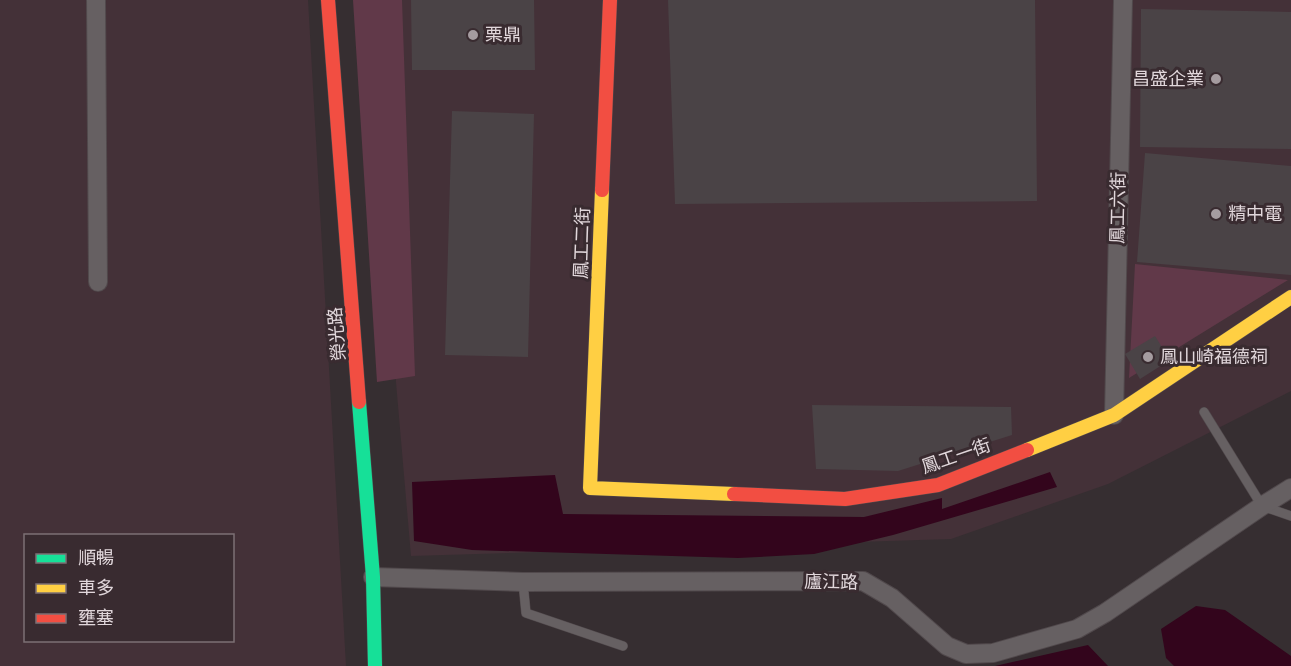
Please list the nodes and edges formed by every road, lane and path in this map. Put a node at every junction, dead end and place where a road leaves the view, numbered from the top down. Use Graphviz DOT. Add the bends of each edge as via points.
graph roads {
  1 [pos="96,0"];
  2 [pos="328,0"];
  3 [pos="610,0"];
  4 [pos="1123,0"];
  5 [pos="99,282"];
  6 [pos="1291,297"];
  7 [pos="1204,412"];
  8 [pos="1113,415"];
  9 [pos="590,488"];
  10 [pos="1291,488"];
  11 [pos="1262,506"];
  12 [pos="1291,516"];
  13 [pos="373,577"];
  14 [pos="523,582"];
  15 [pos="623,646"];
  16 [pos="375,666"];
  1 -- 5 [label="street"];
  2 -- 13 [label="street, 榮光路"];
  3 -- 9 [label="street, 鳳工二街"];
  4 -- 8 [label="street, 鳳工六街"];
  6 -- 8 [label="street, 鳳工一街"];
  7 -- 11 [label="lane"];
  8 -- 9 [label="street, 鳳工一街" via="938,485 845,499"];
  10 -- 11 [label="street, 廬江路"];
  11 -- 12 [label="lane"];
  11 -- 14 [label="street, 廬江路" via="1077,629 993,653 966,654 946,646 892,598 863,581"];
  13 -- 14 [label="street, 廬江路"];
  13 -- 16 [label="street, 榮光路"];
  14 -- 15 [label="lane" via="526,613"];
}
